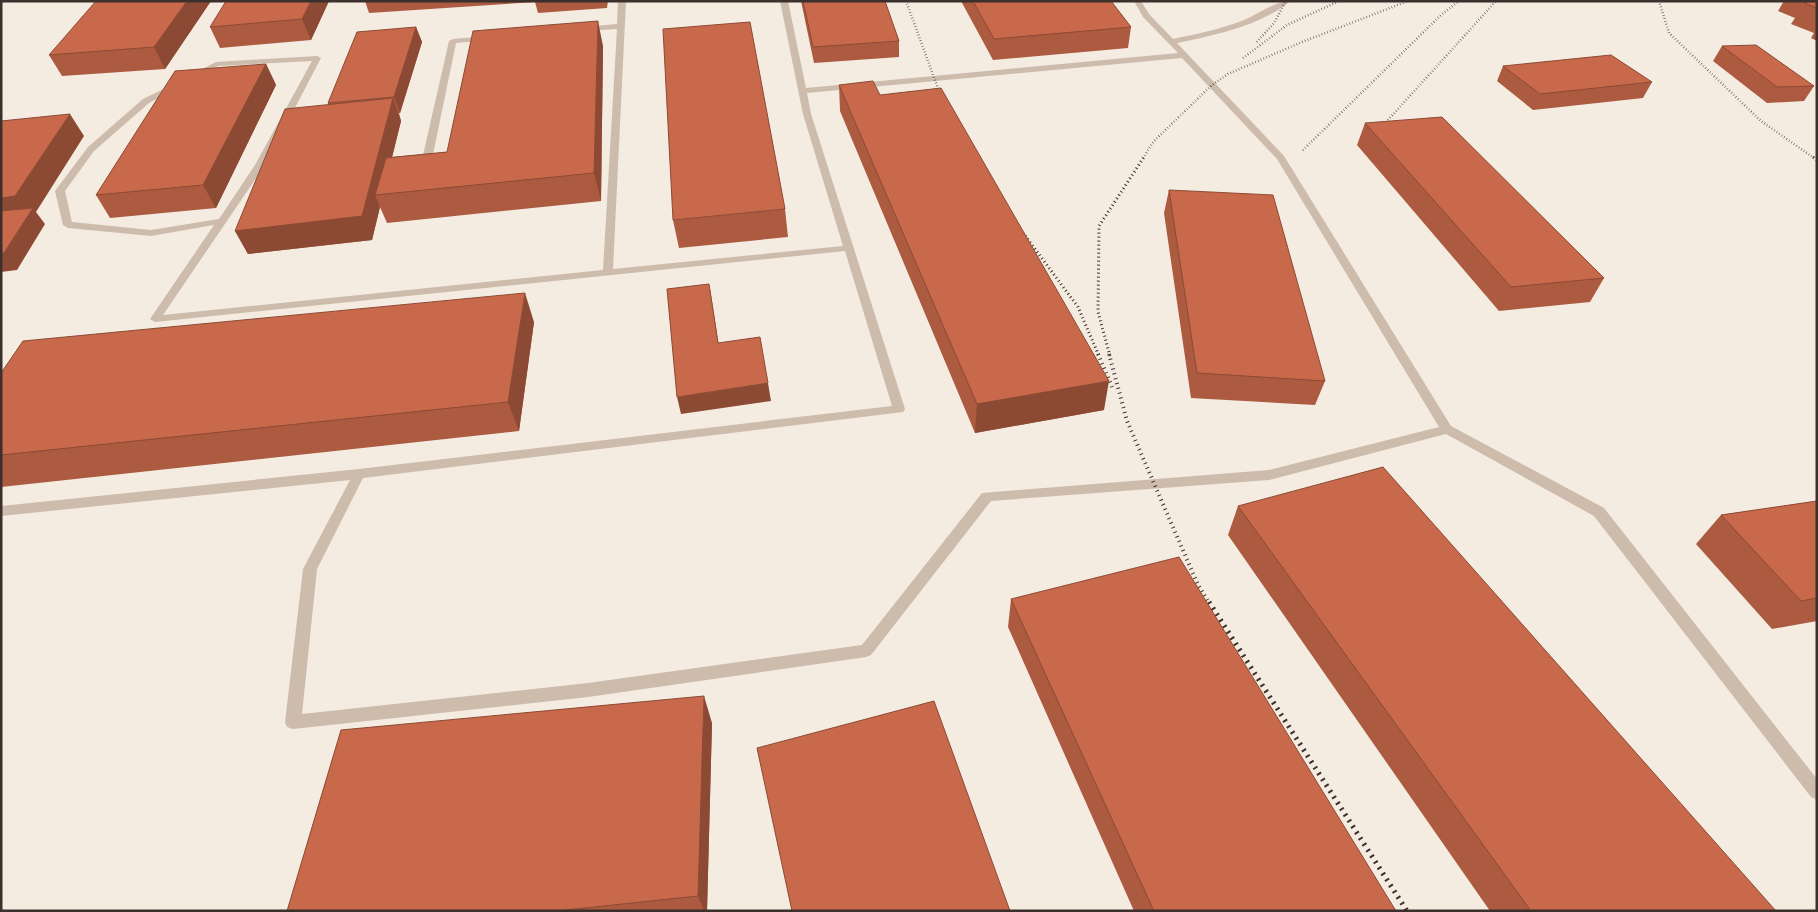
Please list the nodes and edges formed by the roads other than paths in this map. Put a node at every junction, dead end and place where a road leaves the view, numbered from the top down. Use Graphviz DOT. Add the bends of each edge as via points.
graph roads {
  1 [pos="622,1"];
  2 [pos="784,1"];
  3 [pos="1137,1"];
  4 [pos="1287,1"];
  5 [pos="620,26"];
  6 [pos="571,30"];
  7 [pos="492,37"];
  8 [pos="1172,42"];
  9 [pos="1184,55"];
  10 [pos="802,91"];
  11 [pos="426,164"];
  12 [pos="222,221"];
  13 [pos="849,248"];
  14 [pos="608,273"];
  15 [pos="1446,429"];
  16 [pos="359,474"];
  17 [pos="1,510"];
  18 [pos="1817,792"];
  1 -- 5 [label="lane"];
  2 -- 10 [label="lane"];
  3 -- 8 [label="lane"];
  4 -- 8 [label="lane" via="1270,12 1201,36"];
  5 -- 6 [label="lane"];
  5 -- 14 [label="lane"];
  7 -- 11 [label="lane" via="453,41"];
  8 -- 9 [label="lane"];
  9 -- 10 [label="lane"];
  9 -- 15 [label="lane" via="1281,158"];
  10 -- 13 [label="lane"];
  12 -- 12 [label="lane" via="260,165 317,58 216,64 146,101 91,149 60,191 68,225 150,233"];
  12 -- 14 [label="lane" via="155,319"];
  13 -- 14 [label="lane"];
  13 -- 16 [label="lane" via="899,409"];
  15 -- 16 [label="lane" via="1269,475 987,496 866,651 588,690 292,722 310,569"];
  15 -- 18 [label="lane" via="1599,512"];
  16 -- 17 [label="lane"];
}
